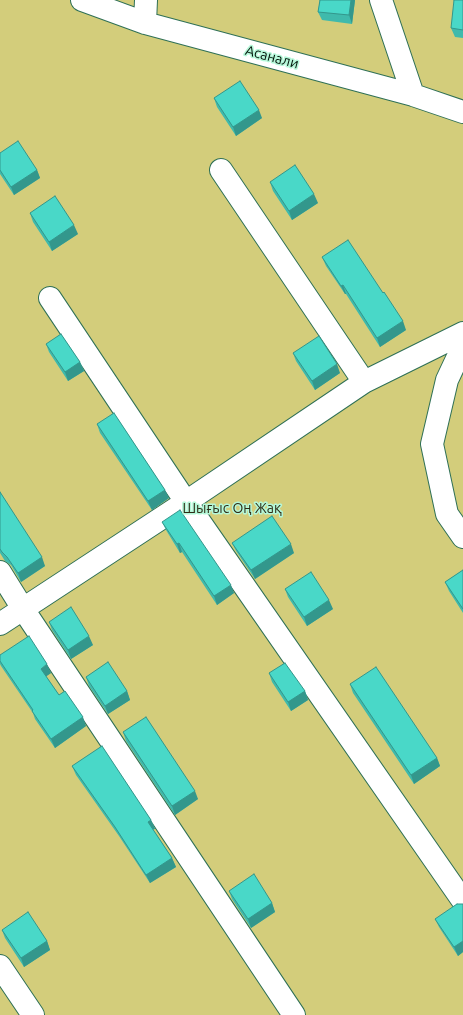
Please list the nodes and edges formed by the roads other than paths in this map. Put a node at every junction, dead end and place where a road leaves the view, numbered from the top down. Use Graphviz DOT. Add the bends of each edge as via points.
graph roads {
  1 [pos="82,0"];
  2 [pos="146,0"];
  3 [pos="381,0"];
  4 [pos="145,23"];
  5 [pos="413,95"];
  6 [pos="463,112"];
  7 [pos="221,170"];
  8 [pos="50,298"];
  9 [pos="463,333"];
  10 [pos="463,346"];
  11 [pos="364,382"];
  12 [pos="186,502"];
  13 [pos="463,537"];
  14 [pos="0,572"];
  15 [pos="23,609"];
  16 [pos="0,624"];
  17 [pos="463,901"];
  18 [pos="0,966"];
  19 [pos="33,1015"];
  20 [pos="294,1015"];
  1 -- 4 [label="street, Асанали"];
  2 -- 4 [label="street"];
  3 -- 5 [label="street"];
  4 -- 5 [label="street, Асанали"];
  5 -- 6 [label="street, Асанали"];
  7 -- 11 [label="street"];
  8 -- 12 [label="street"];
  9 -- 11 [label="street"];
  10 -- 13 [label="street" via="446,380 432,444 447,514"];
  11 -- 12 [label="street"];
  12 -- 15 [label="street"];
  12 -- 17 [label="street"];
  14 -- 15 [label="street"];
  15 -- 16 [label="street"];
  15 -- 20 [label="street"];
  18 -- 19 [label="street"];
}
